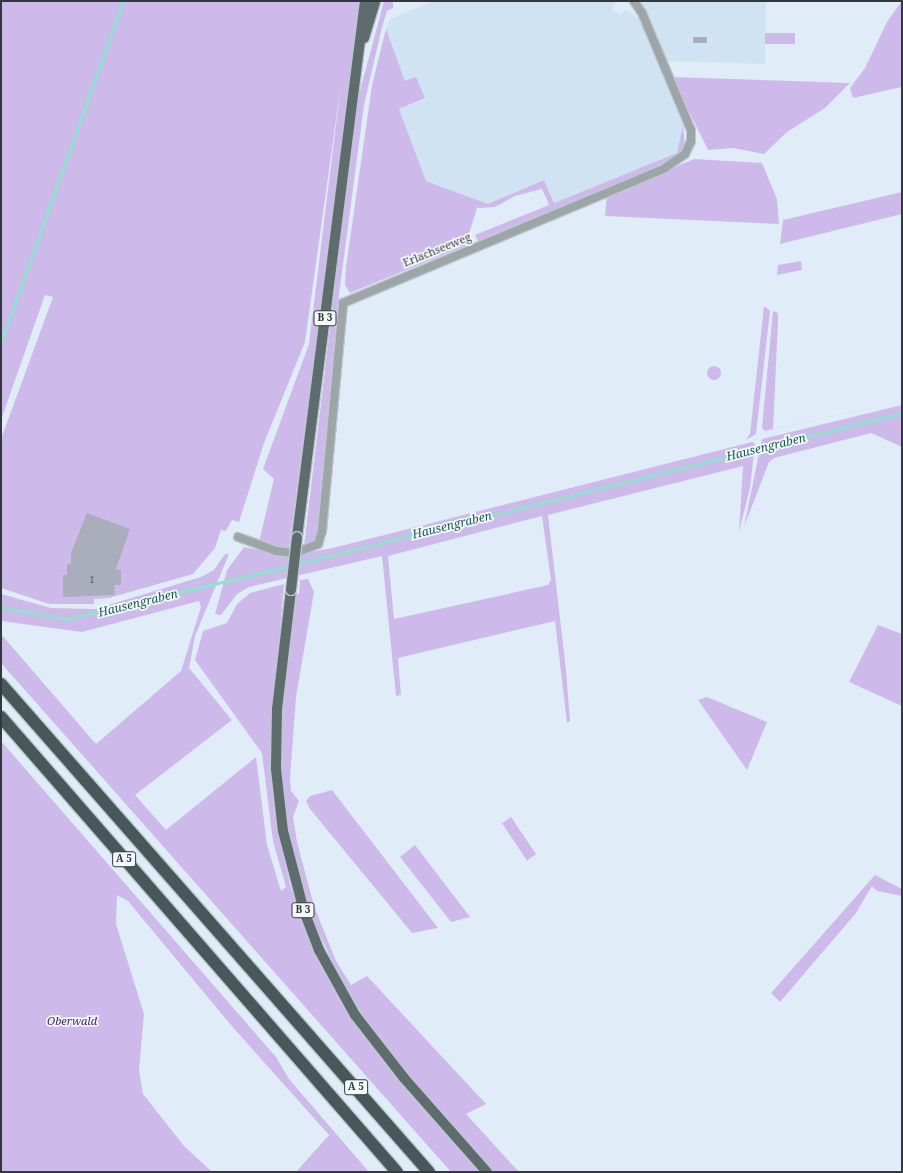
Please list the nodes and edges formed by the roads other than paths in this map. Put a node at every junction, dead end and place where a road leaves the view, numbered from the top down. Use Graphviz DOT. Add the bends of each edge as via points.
graph roads {
  1 [pos="365,1"];
  2 [pos="375,1"];
  3 [pos="634,1"];
  4 [pos="359,52"];
  5 [pos="238,537"];
  6 [pos="1,684"];
  7 [pos="1,717"];
  8 [pos="397,1172"];
  9 [pos="429,1172"];
  10 [pos="487,1172"];
  1 -- 4 [label="main road, B 3"];
  2 -- 4 [label="main road, B 3"];
  3 -- 5 [label="street, Erlachseeweg" via="691,130 691,141 685,154 665,168 343,302 322,531 318,544 295,552 276,551"];
  4 -- 10 [label="main road, B 3, bridge" via="277,709 276,769 283,831 304,911 322,955 359,1020 404,1078"];
  6 -- 9 [label="highway, A 5"];
  7 -- 8 [label="highway, A 5"];
}
